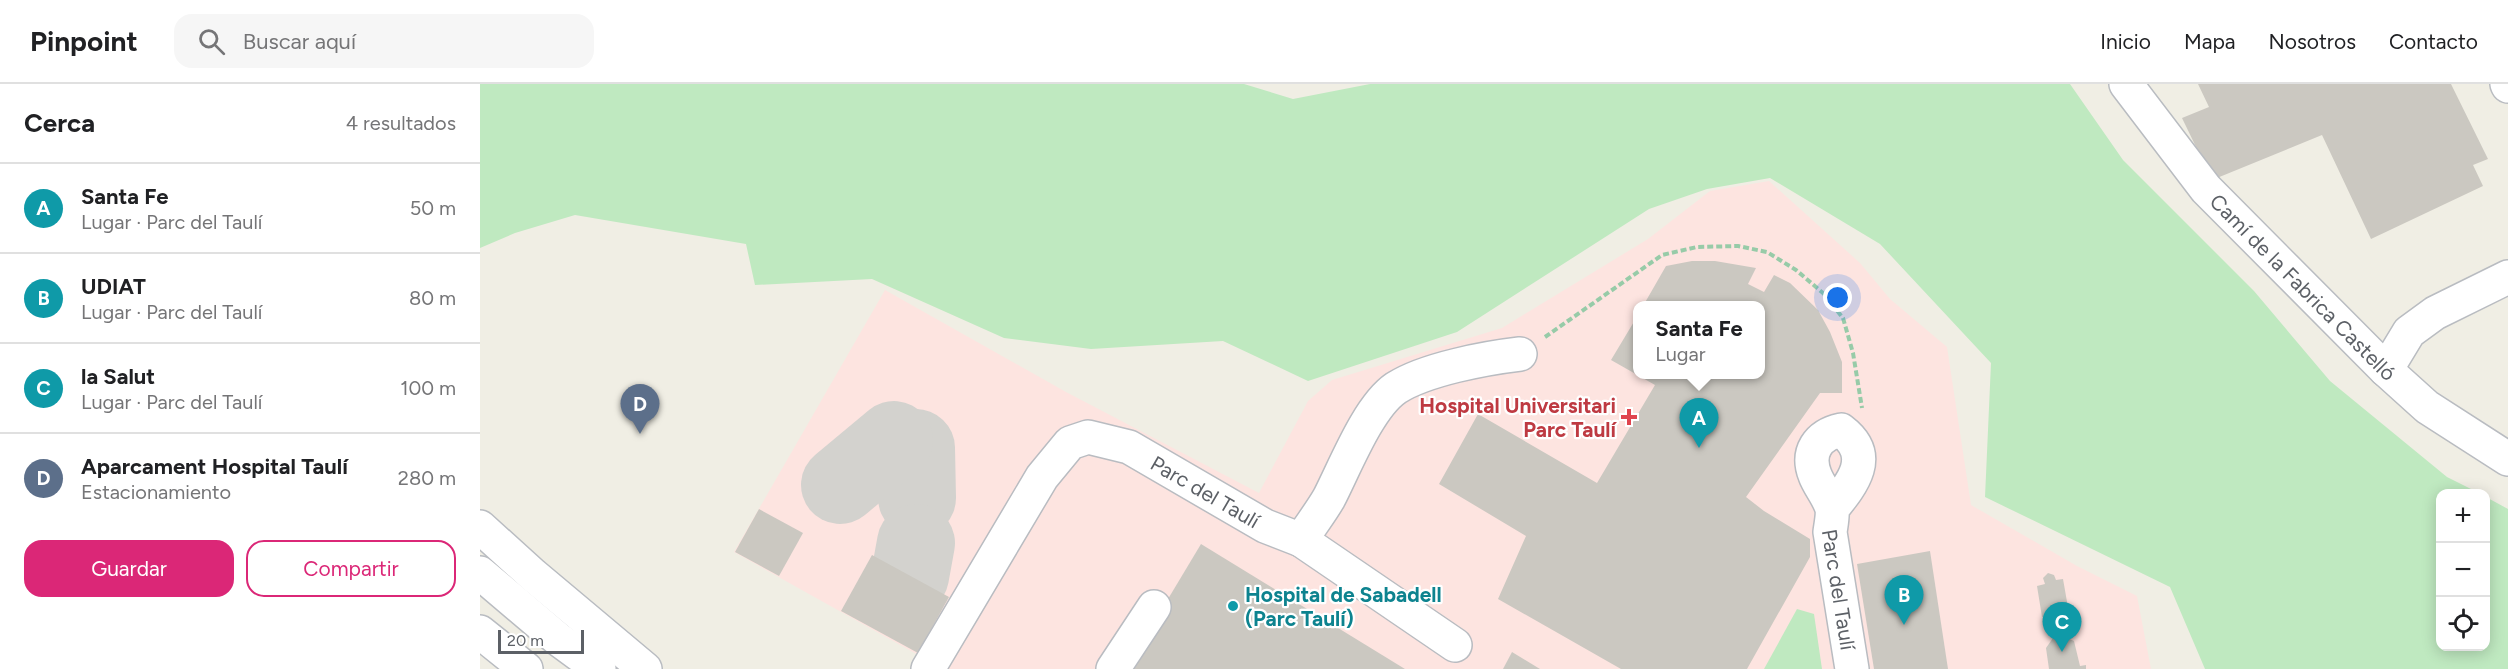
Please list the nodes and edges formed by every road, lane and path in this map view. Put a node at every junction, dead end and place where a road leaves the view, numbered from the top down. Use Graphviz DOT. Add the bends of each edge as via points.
graph roads {
  1 [pos="2126,84"];
  2 [pos="2508,277"];
  3 [pos="1520,354"];
  4 [pos="2386,370"];
  5 [pos="1853,440"];
  6 [pos="2508,459"];
  7 [pos="1832,509"];
  8 [pos="480,527"];
  9 [pos="1301,540"];
  10 [pos="480,573"];
  11 [pos="480,600"];
  12 [pos="1154,607"];
  13 [pos="480,632"];
  14 [pos="1455,645"];
  15 [pos="526,669"];
  16 [pos="561,669"];
  17 [pos="598,669"];
  18 [pos="645,669"];
  19 [pos="928,669"];
  20 [pos="1113,669"];
  21 [pos="1852,669"];
  1 -- 4 [label="street, Camí de la Fabrica Castelló" via="2206,189"];
  2 -- 4 [label="street" via="2426,319 2409,332"];
  3 -- 5 [label="path" via="1662,255 1697,247 1738,246 1767,252 1823,293 1843,318 1862,412"];
  3 -- 9 [label="street" via="1478,359 1395,389 1364,429 1327,501"];
  4 -- 6 [label="street, Camí de la Fabrica Castelló" via="2427,407"];
  5 -- 7 [label="street, Parc del Taulí" via="1859,462 1848,489"];
  5 -- 7 [label="street, Parc del Taulí" via="1840,430 1827,433 1816,444 1812,458 1814,473"];
  7 -- 21 [label="street, Parc del Taulí" via="1830,532"];
  8 -- 18 [label="street"];
  9 -- 14 [label="street, Parc del Taulí"];
  9 -- 19 [label="street, Parc del Taulí" via="1265,526 1129,447 1088,437 1070,443 1042,477"];
  10 -- 17 [label="street"];
  11 -- 16 [label="street"];
  12 -- 20 [label="street"];
  13 -- 15 [label="street"];
}
